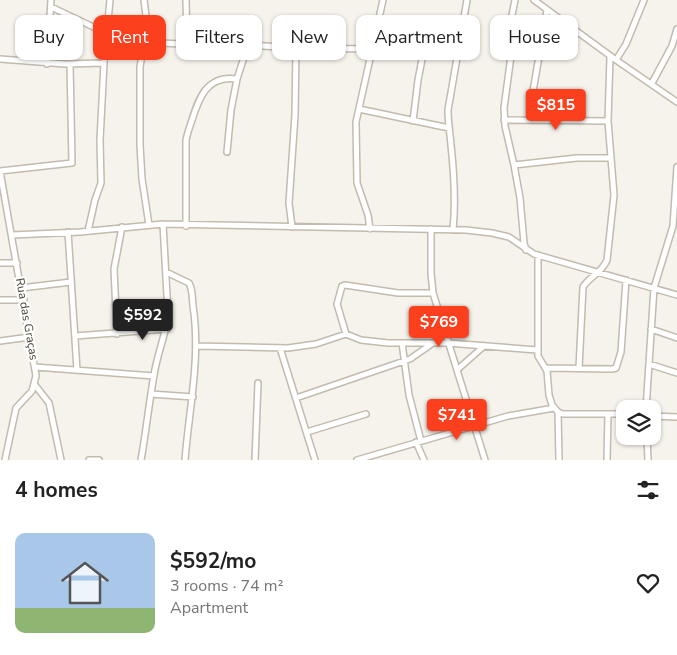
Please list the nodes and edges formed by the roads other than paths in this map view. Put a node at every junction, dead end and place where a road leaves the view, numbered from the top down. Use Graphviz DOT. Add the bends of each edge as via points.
graph roads {
  1 [pos="51,0"];
  2 [pos="110,0"];
  3 [pos="144,0"];
  4 [pos="186,0"];
  5 [pos="382,0"];
  6 [pos="467,0"];
  7 [pos="515,0"];
  8 [pos="534,0"];
  9 [pos="644,0"];
  10 [pos="51,7"];
  11 [pos="547,10"];
  12 [pos="108,15"];
  13 [pos="146,15"];
  14 [pos="186,15"];
  15 [pos="379,15"];
  16 [pos="93,27"];
  17 [pos="677,29"];
  18 [pos="674,47"];
  19 [pos="613,58"];
  20 [pos="0,59"];
  21 [pos="104,60"];
  22 [pos="141,60"];
  23 [pos="243,60"];
  24 [pos="296,60"];
  25 [pos="370,60"];
  26 [pos="422,60"];
  27 [pos="104,63"];
  28 [pos="47,64"];
  29 [pos="70,64"];
  30 [pos="237,79"];
  31 [pos="652,83"];
  32 [pos="677,102"];
  33 [pos="359,109"];
  34 [pos="504,120"];
  35 [pos="531,120"];
  36 [pos="413,121"];
  37 [pos="608,121"];
  38 [pos="449,128"];
  39 [pos="227,152"];
  40 [pos="611,158"];
  41 [pos="514,165"];
  42 [pos="677,167"];
  43 [pos="0,171"];
  44 [pos="7,208"];
  45 [pos="0,209"];
  46 [pos="163,224"];
  47 [pos="149,225"];
  48 [pos="186,226"];
  49 [pos="122,227"];
  50 [pos="292,228"];
  51 [pos="370,228"];
  52 [pos="431,229"];
  53 [pos="453,230"];
  54 [pos="88,231"];
  55 [pos="674,231"];
  56 [pos="68,232"];
  57 [pos="12,235"];
  58 [pos="527,251"];
  59 [pos="538,255"];
  60 [pos="0,263"];
  61 [pos="17,263"];
  62 [pos="166,272"];
  63 [pos="599,272"];
  64 [pos="626,280"];
  65 [pos="71,282"];
  66 [pos="21,288"];
  67 [pos="654,288"];
  68 [pos="433,293"];
  69 [pos="677,296"];
  70 [pos="0,300"];
  71 [pos="24,300"];
  72 [pos="167,329"];
  73 [pos="651,329"];
  74 [pos="117,334"];
  75 [pos="346,334"];
  76 [pos="75,336"];
  77 [pos="30,337"];
  78 [pos="677,338"];
  79 [pos="0,341"];
  80 [pos="402,343"];
  81 [pos="433,343"];
  82 [pos="448,343"];
  83 [pos="196,346"];
  84 [pos="484,346"];
  85 [pos="280,348"];
  86 [pos="537,350"];
  87 [pos="404,361"];
  88 [pos="649,364"];
  89 [pos="35,367"];
  90 [pos="546,368"];
  91 [pos="579,368"];
  92 [pos="458,369"];
  93 [pos="77,370"];
  94 [pos="677,373"];
  95 [pos="154,376"];
  96 [pos="258,383"];
  97 [pos="35,385"];
  98 [pos="152,394"];
  99 [pos="193,397"];
  100 [pos="296,398"];
  101 [pos="647,400"];
  102 [pos="556,410"];
  103 [pos="366,414"];
  104 [pos="608,414"];
  105 [pos="616,414"];
  106 [pos="661,416"];
  107 [pos="677,417"];
  108 [pos="473,426"];
  109 [pos="306,432"];
  110 [pos="419,442"];
  111 [pos="647,445"];
  112 [pos="5,460"];
  113 [pos="61,460"];
  114 [pos="89,460"];
  115 [pos="99,460"];
  116 [pos="141,460"];
  117 [pos="185,460"];
  118 [pos="255,460"];
  119 [pos="315,460"];
  120 [pos="357,460"];
  121 [pos="424,460"];
  122 [pos="485,460"];
  123 [pos="559,460"];
  124 [pos="607,460"];
  125 [pos="648,460"];
  1 -- 10 [label="street"];
  2 -- 12 [label="street"];
  3 -- 13 [label="street"];
  4 -- 14 [label="street"];
  5 -- 15 [label="street"];
  6 -- 38 [label="street" via="448,110"];
  7 -- 34 [label="street" via="510,25 511,56"];
  8 -- 11 [label="street"];
  9 -- 19 [label="street" via="626,44"];
  10 -- 16 [label="street"];
  10 -- 28 [label="street"];
  11 -- 19 [label="street"];
  11 -- 35 [label="street"];
  17 -- 18 [label="street"];
  18 -- 31 [label="street"];
  19 -- 31 [label="street"];
  19 -- 37 [label="street"];
  20 -- 28 [label="street"];
  21 -- 27 [label="street"];
  22 -- 47 [label="street" via="140,145"];
  23 -- 30 [label="street"];
  24 -- 50 [label="street" via="289,203"];
  25 -- 33 [label="street"];
  26 -- 36 [label="street"];
  27 -- 29 [label="street"];
  27 -- 54 [label="street" via="101,183"];
  28 -- 29 [label="street"];
  29 -- 43 [label="street" via="72,163"];
  30 -- 39 [label="street"];
  30 -- 48 [label="street" via="215,81 206,88 188,132"];
  31 -- 32 [label="street"];
  33 -- 36 [label="street"];
  33 -- 51 [label="street" via="355,128 357,183"];
  34 -- 35 [label="street"];
  34 -- 41 [label="street"];
  35 -- 37 [label="street"];
  36 -- 38 [label="street"];
  37 -- 40 [label="street"];
  38 -- 53 [label="street" via="455,202"];
  40 -- 41 [label="street"];
  40 -- 63 [label="street" via="614,195 607,260"];
  41 -- 58 [label="street"];
  42 -- 55 [label="street"];
  43 -- 44 [label="street, Rua das Graças"];
  44 -- 45 [label="street"];
  44 -- 57 [label="street, Rua das Graças"];
  46 -- 47 [label="street"];
  46 -- 48 [label="street"];
  46 -- 62 [label="street"];
  47 -- 49 [label="street"];
  48 -- 50 [label="street"];
  49 -- 54 [label="street"];
  49 -- 74 [label="street" via="114,269"];
  50 -- 51 [label="street"];
  51 -- 52 [label="street"];
  52 -- 53 [label="street"];
  52 -- 68 [label="street"];
  53 -- 58 [label="street" via="492,233 509,238"];
  54 -- 56 [label="street"];
  55 -- 67 [label="street"];
  56 -- 57 [label="street"];
  56 -- 65 [label="street"];
  57 -- 61 [label="street, Rua das Graças"];
  58 -- 59 [label="street"];
  59 -- 63 [label="street"];
  59 -- 86 [label="street"];
  60 -- 61 [label="street"];
  61 -- 66 [label="street, Rua das Graças"];
  62 -- 72 [label="street"];
  62 -- 83 [label="street" via="191,286"];
  63 -- 64 [label="street"];
  63 -- 91 [label="street" via="583,287"];
  64 -- 67 [label="street"];
  64 -- 91 [label="street" via="621,352 617,366 612,369"];
  65 -- 66 [label="street"];
  65 -- 76 [label="street"];
  66 -- 71 [label="street, Rua das Graças"];
  67 -- 69 [label="street"];
  67 -- 73 [label="street"];
  68 -- 75 [label="street" via="398,293 342,286 337,304"];
  68 -- 82 [label="street"];
  70 -- 71 [label="street"];
  71 -- 77 [label="street, Rua das Graças"];
  72 -- 74 [label="street"];
  72 -- 95 [label="street" via="159,348"];
  73 -- 78 [label="street"];
  73 -- 88 [label="street"];
  74 -- 76 [label="street"];
  75 -- 80 [label="street" via="361,340"];
  75 -- 85 [label="street" via="316,344"];
  76 -- 93 [label="street"];
  77 -- 79 [label="street"];
  77 -- 89 [label="street, Rua das Graças"];
  80 -- 81 [label="street"];
  80 -- 87 [label="street"];
  81 -- 82 [label="street"];
  81 -- 87 [label="street"];
  82 -- 84 [label="street"];
  82 -- 92 [label="street"];
  83 -- 85 [label="street"];
  83 -- 99 [label="street"];
  84 -- 86 [label="street"];
  84 -- 92 [label="street"];
  85 -- 100 [label="street"];
  86 -- 90 [label="street"];
  87 -- 100 [label="street"];
  87 -- 110 [label="street"];
  88 -- 94 [label="street"];
  88 -- 101 [label="street"];
  89 -- 93 [label="street"];
  89 -- 97 [label="street, Rua das Graças"];
  90 -- 91 [label="street"];
  90 -- 102 [label="street" via="550,399"];
  92 -- 108 [label="street"];
  93 -- 95 [label="street"];
  95 -- 98 [label="street"];
  96 -- 118 [label="street"];
  97 -- 112 [label="street" via="16,408"];
  97 -- 113 [label="street" via="49,403"];
  98 -- 99 [label="street"];
  98 -- 116 [label="street"];
  99 -- 117 [label="street"];
  100 -- 109 [label="street"];
  102 -- 104 [label="street" via="570,414"];
  102 -- 108 [label="street" via="514,414"];
  102 -- 123 [label="street"];
  103 -- 109 [label="street"];
  104 -- 105 [label="street"];
  104 -- 124 [label="street"];
  106 -- 107 [label="street"];
  108 -- 110 [label="street"];
  108 -- 122 [label="street"];
  109 -- 119 [label="street"];
  110 -- 120 [label="street"];
  110 -- 121 [label="street"];
  111 -- 125 [label="street"];
  114 -- 115 [label="street"];
}
